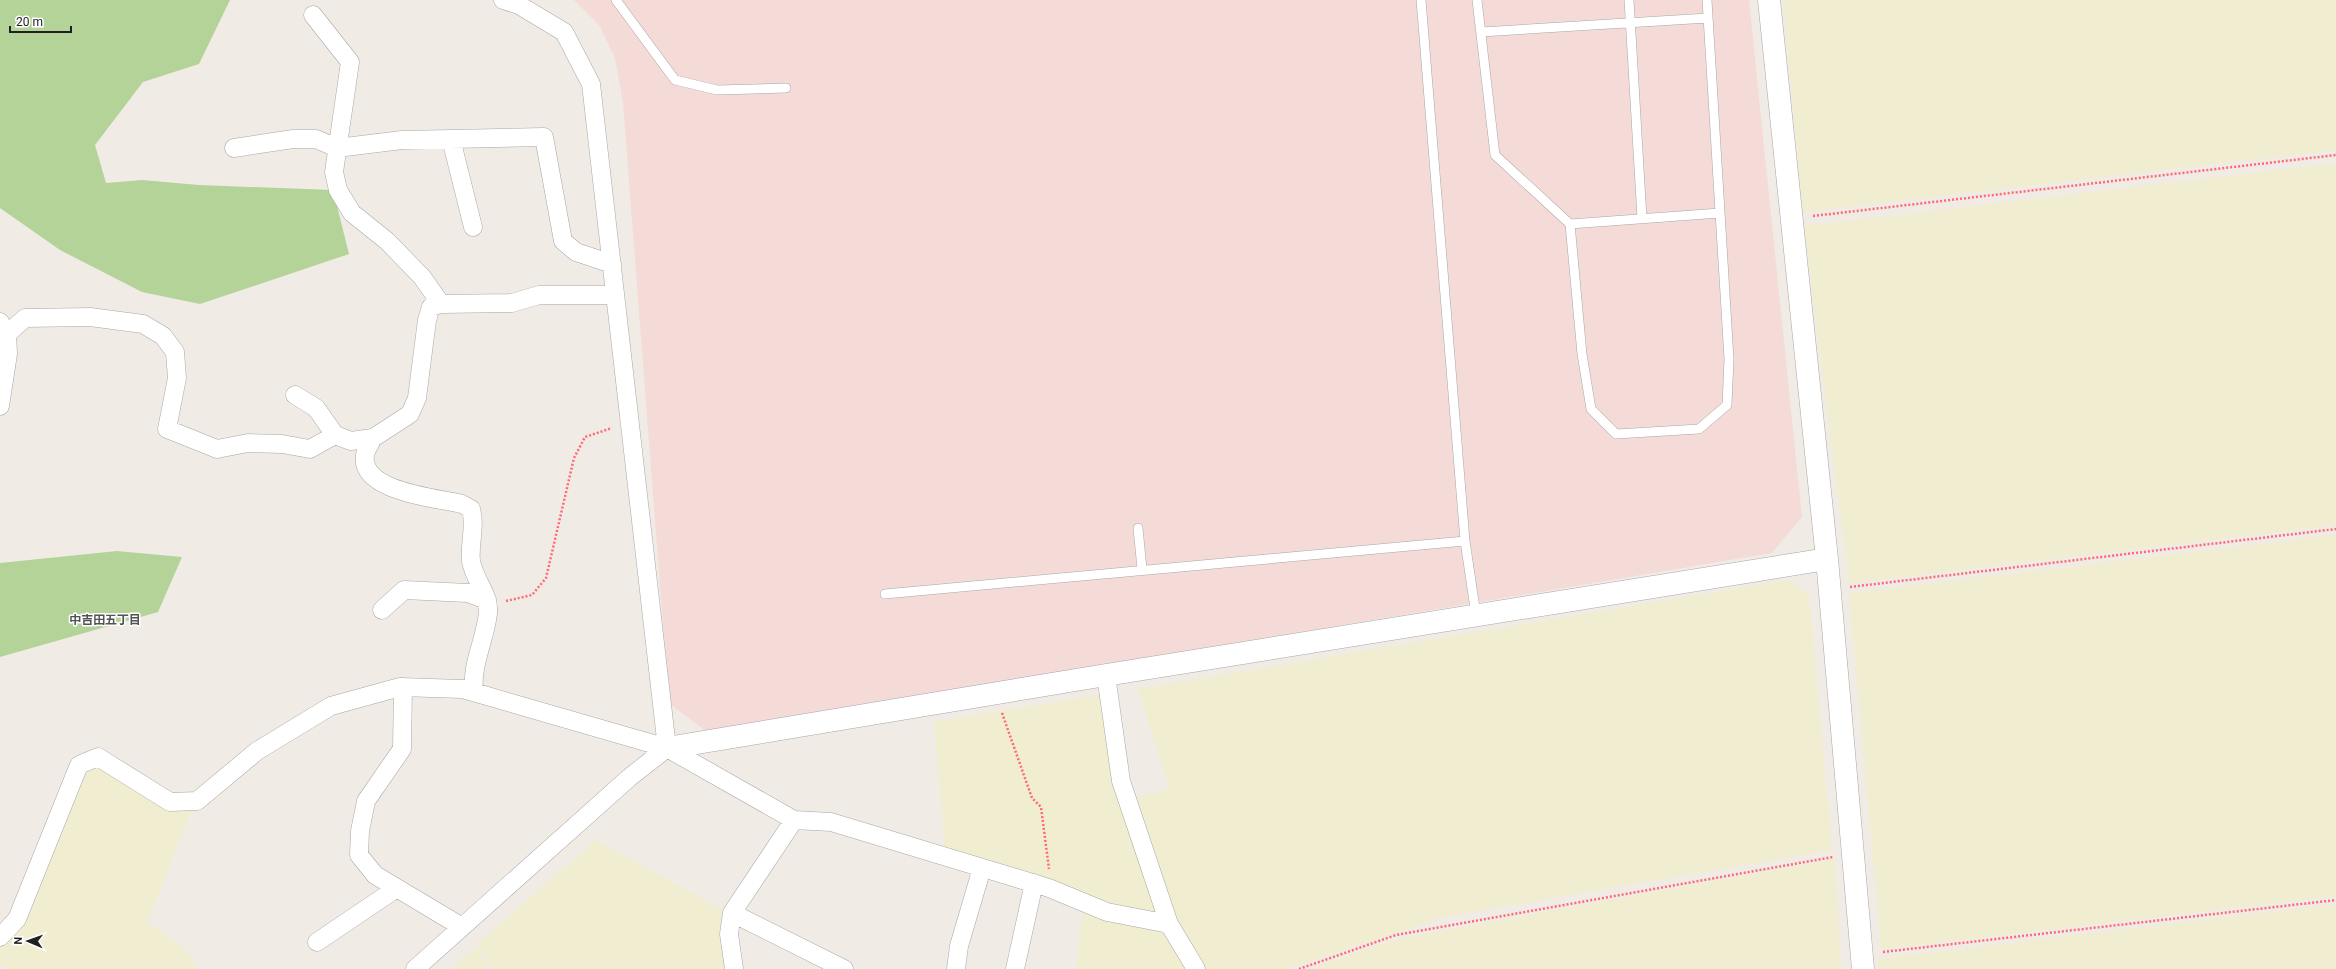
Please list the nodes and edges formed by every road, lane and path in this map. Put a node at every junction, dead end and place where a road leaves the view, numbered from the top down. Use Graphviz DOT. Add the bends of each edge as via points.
graph roads {
  1 [pos="503,0"];
  2 [pos="616,0"];
  3 [pos="1421,0"];
  4 [pos="1478,0"];
  5 [pos="1629,0"];
  6 [pos="1707,0"];
  7 [pos="1769,0"];
  8 [pos="313,15"];
  9 [pos="1708,18"];
  10 [pos="1631,22"];
  11 [pos="1480,32"];
  12 [pos="786,88"];
  13 [pos="451,139"];
  14 [pos="234,148"];
  15 [pos="337,148"];
  16 [pos="2336,156"];
  17 [pos="1720,213"];
  18 [pos="1642,218"];
  19 [pos="1791,218"];
  20 [pos="1570,224"];
  21 [pos="473,227"];
  22 [pos="612,264"];
  23 [pos="615,295"];
  24 [pos="441,304"];
  25 [pos="4,328"];
  26 [pos="294,395"];
  27 [pos="0,406"];
  28 [pos="616,428"];
  29 [pos="335,435"];
  30 [pos="373,438"];
  31 [pos="1138,528"];
  32 [pos="2336,529"];
  33 [pos="1465,541"];
  34 [pos="1826,559"];
  35 [pos="1142,569"];
  36 [pos="1829,589"];
  37 [pos="885,594"];
  38 [pos="487,600"];
  39 [pos="382,610"];
  40 [pos="1476,615"];
  41 [pos="1106,675"];
  42 [pos="403,687"];
  43 [pos="474,692"];
  44 [pos="996,693"];
  45 [pos="668,748"];
  46 [pos="794,820"];
  47 [pos="1853,853"];
  48 [pos="982,868"];
  49 [pos="1040,885"];
  50 [pos="397,888"];
  51 [pos="2336,900"];
  52 [pos="732,913"];
  53 [pos="1169,924"];
  54 [pos="462,927"];
  55 [pos="0,937"];
  56 [pos="318,942"];
  57 [pos="1863,962"];
  58 [pos="415,969"];
  59 [pos="734,969"];
  60 [pos="844,969"];
  61 [pos="956,969"];
  62 [pos="1015,969"];
  63 [pos="1196,969"];
  64 [pos="1299,969"];
  1 -- 22 [label="street" via="519,5 564,32 591,84"];
  2 -- 12 [label="lane" via="675,80 717,90"];
  3 -- 33 [label="lane"];
  4 -- 11 [label="lane"];
  5 -- 10 [label="lane"];
  6 -- 9 [label="lane"];
  7 -- 19 [label="street"];
  8 -- 15 [label="street" via="350,62"];
  9 -- 10 [label="lane"];
  9 -- 17 [label="lane"];
  10 -- 11 [label="lane"];
  10 -- 18 [label="lane"];
  11 -- 20 [label="lane" via="1495,155"];
  13 -- 15 [label="street" via="402,140"];
  13 -- 21 [label="street"];
  13 -- 22 [label="street" via="544,137 563,240 576,252"];
  14 -- 15 [label="street" via="293,139 316,139"];
  15 -- 24 [label="street" via="334,172 338,190 352,213 387,241 422,277"];
  16 -- 19 [label="path"];
  17 -- 18 [label="lane"];
  17 -- 20 [label="lane" via="1729,359 1727,405 1699,429 1616,434 1591,409 1582,354"];
  18 -- 20 [label="lane"];
  19 -- 34 [label="street"];
  22 -- 23 [label="street"];
  23 -- 24 [label="street" via="538,295 512,303"];
  23 -- 45 [label="street"];
  24 -- 30 [label="street" via="431,307 427,320 417,398 410,414"];
  25 -- 27 [label="street" via="8,354"];
  25 -- 29 [label="street" via="25,318 90,317 143,324 163,336 176,352 177,378 167,429 217,449 248,443 282,444 310,449"];
  26 -- 29 [label="street" via="316,408"];
  28 -- 38 [label="path" via="585,437 574,458 546,578 532,595 512,601"];
  29 -- 30 [label="street" via="351,441"];
  30 -- 38 [label="street" via="365,455 368,469 376,482 392,489 462,504 471,509 474,521 471,560"];
  31 -- 35 [label="lane"];
  32 -- 36 [label="path"];
  33 -- 35 [label="lane"];
  33 -- 40 [label="lane"];
  34 -- 36 [label="street"];
  34 -- 40 [label="street"];
  35 -- 37 [label="lane"];
  36 -- 47 [label="street"];
  38 -- 39 [label="street" via="468,593 404,590"];
  38 -- 43 [label="street" via="488,614 472,676"];
  40 -- 41 [label="street"];
  41 -- 44 [label="street"];
  41 -- 53 [label="street" via="1121,781"];
  42 -- 43 [label="street" via="463,689"];
  42 -- 50 [label="street" via="402,749 366,801 360,831 359,855 375,875"];
  42 -- 55 [label="street" via="331,706 257,751 197,801 170,802 98,757 79,765 17,919"];
  43 -- 45 [label="street"];
  44 -- 45 [label="street"];
  44 -- 49 [label="path" via="1032,798 1041,807 1050,867"];
  45 -- 46 [label="street"];
  45 -- 54 [label="street" via="630,776"];
  46 -- 48 [label="street" via="831,822"];
  46 -- 52 [label="street"];
  47 -- 57 [label="street"];
  47 -- 64 [label="path" via="1396,935"];
  48 -- 49 [label="street"];
  48 -- 61 [label="street" via="959,946"];
  49 -- 53 [label="street" via="1107,912"];
  49 -- 62 [label="street"];
  50 -- 54 [label="street"];
  50 -- 56 [label="street"];
  51 -- 57 [label="path"];
  52 -- 59 [label="street" via="728,934"];
  52 -- 60 [label="street"];
  53 -- 63 [label="street"];
  54 -- 58 [label="street"];
}
